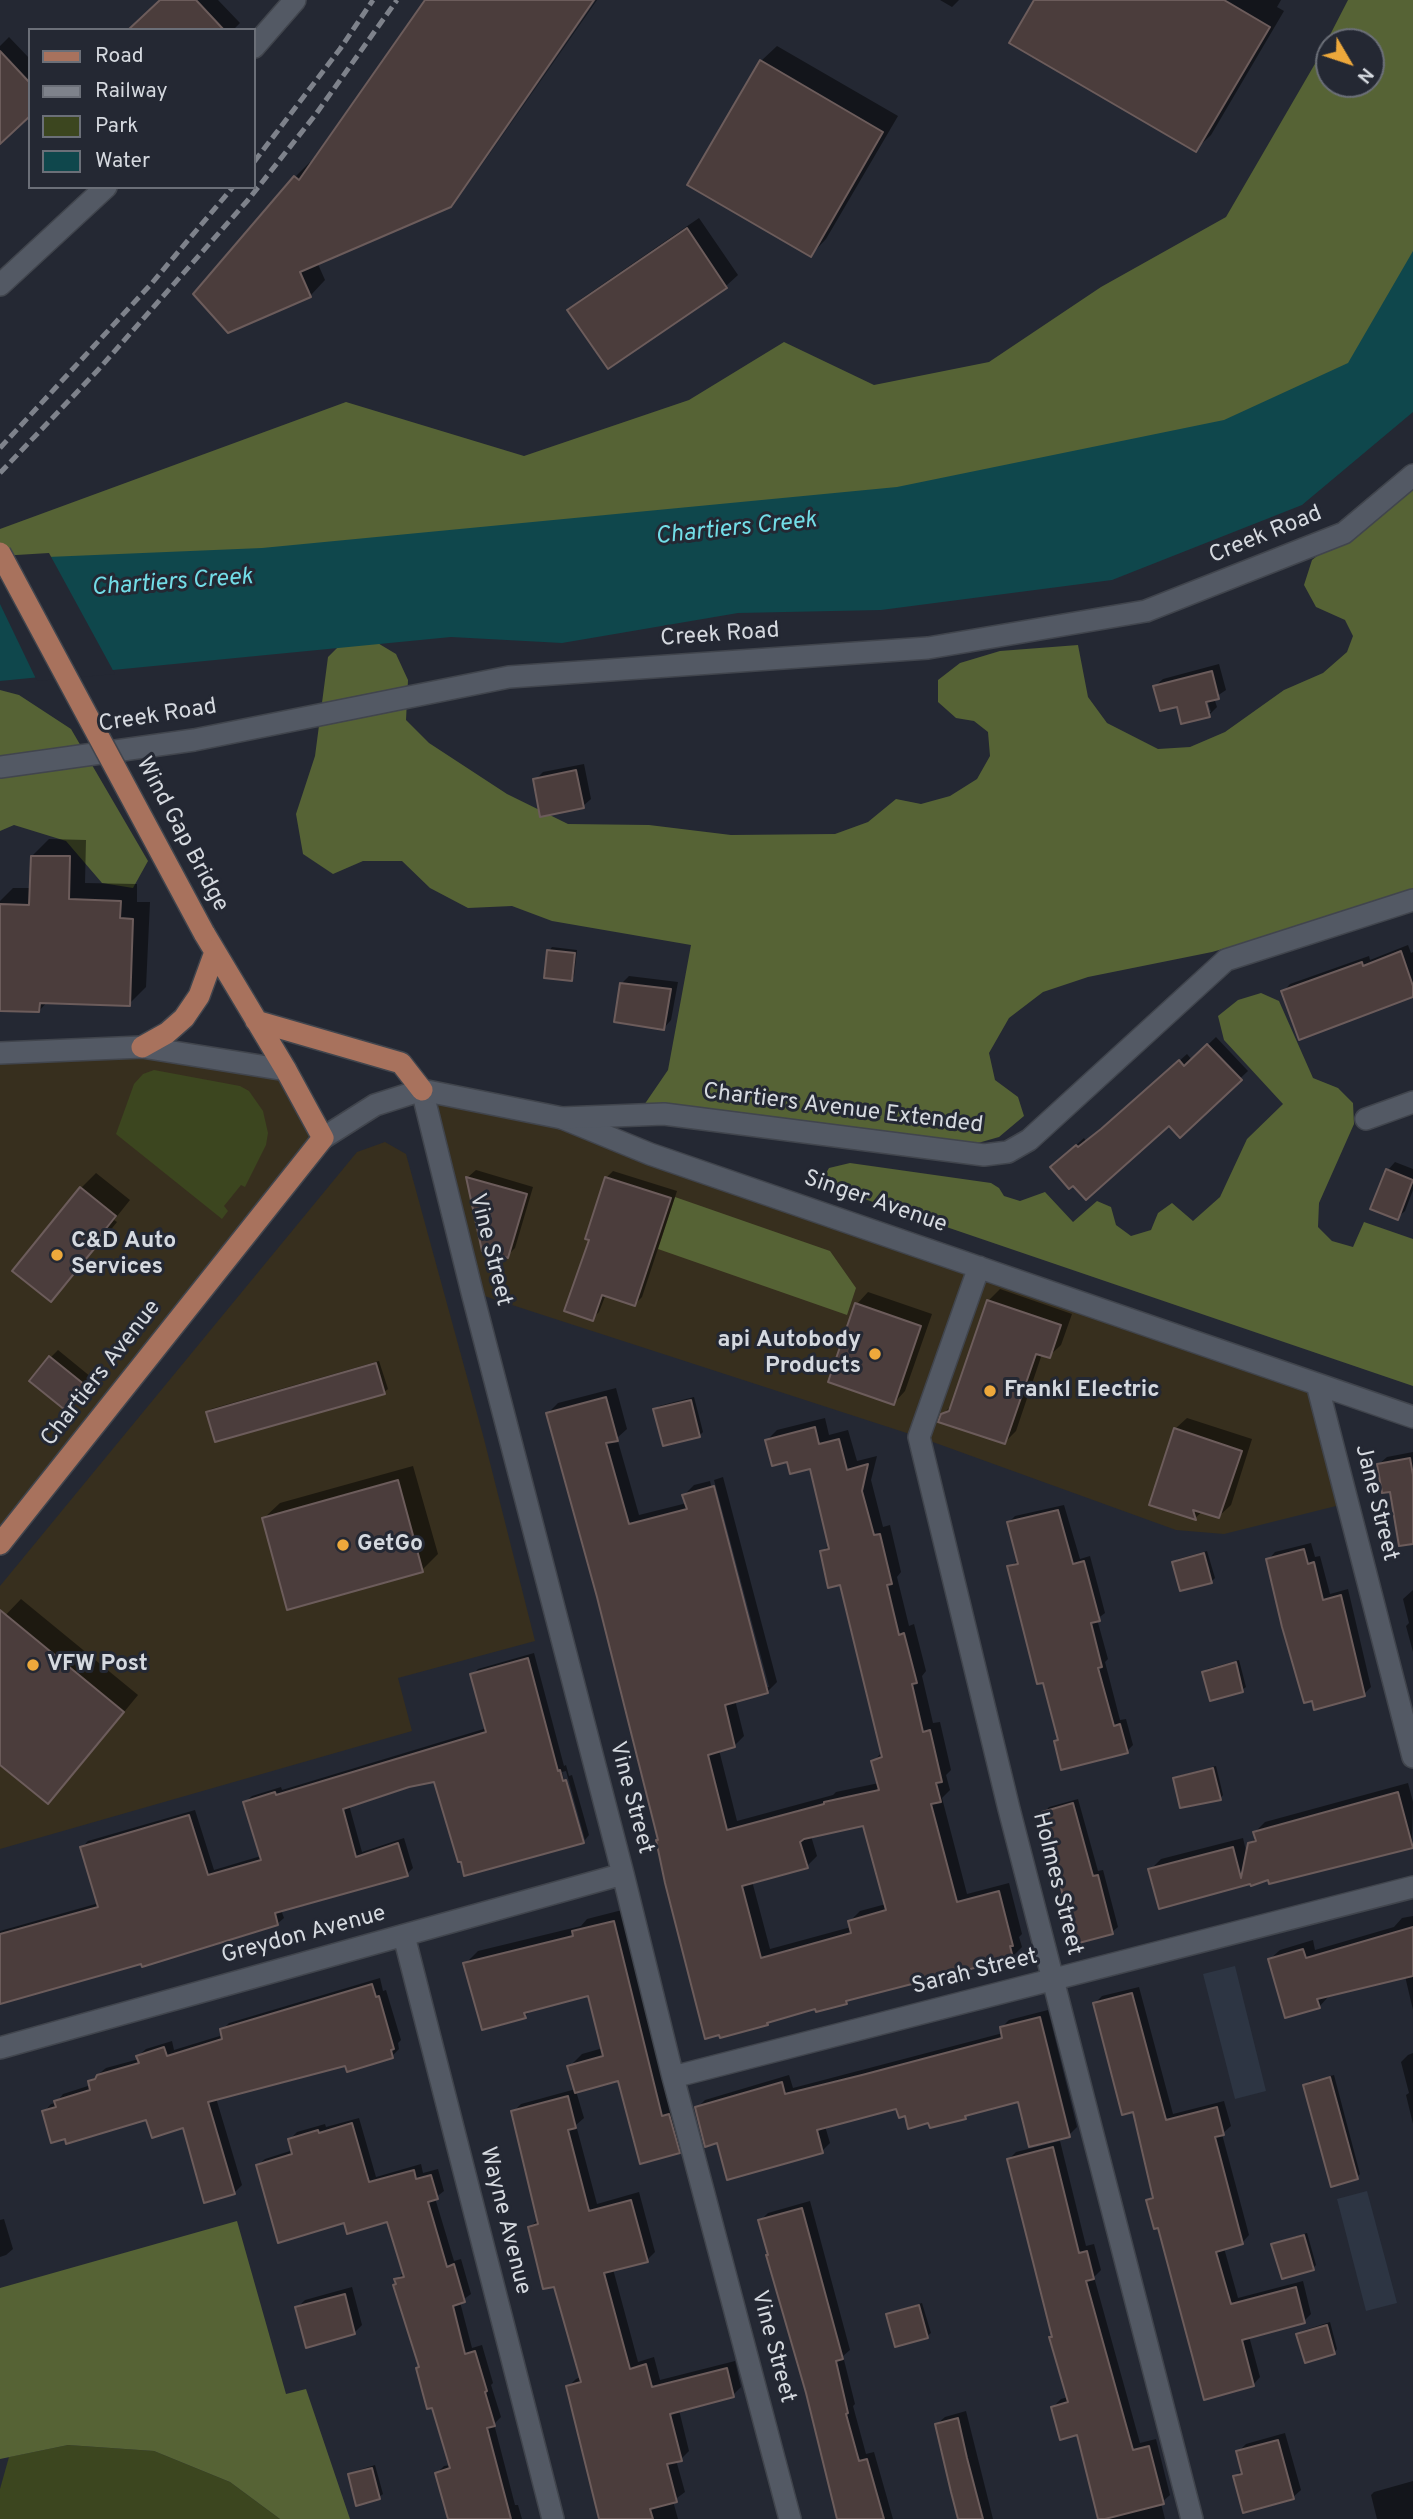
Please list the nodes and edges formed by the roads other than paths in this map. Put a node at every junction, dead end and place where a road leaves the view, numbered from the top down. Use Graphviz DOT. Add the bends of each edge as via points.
graph roads {
  1 [pos="295,0"];
  2 [pos="256,45"];
  3 [pos="105,189"];
  4 [pos="0,285"];
  5 [pos="1413,475"];
  6 [pos="0,553"];
  7 [pos="0,768"];
  8 [pos="1413,900"];
  9 [pos="210,943"];
  10 [pos="256,1021"];
  11 [pos="142,1047"];
  12 [pos="0,1053"];
  13 [pos="286,1070"];
  14 [pos="422,1090"];
  15 [pos="1413,1102"];
  16 [pos="562,1118"];
  17 [pos="1366,1119"];
  18 [pos="323,1138"];
  19 [pos="979,1266"];
  20 [pos="1317,1384"];
  21 [pos="1413,1417"];
  22 [pos="0,1544"];
  23 [pos="1413,1757"];
  24 [pos="623,1874"];
  25 [pos="1413,1887"];
  26 [pos="404,1936"];
  27 [pos="1054,1980"];
  28 [pos="0,2048"];
  29 [pos="673,2077"];
  30 [pos="553,2519"];
  31 [pos="790,2519"];
  32 [pos="1192,2519"];
  1 -- 2 [label="street"];
  3 -- 4 [label="street"];
  5 -- 7 [label="street, Creek Road" via="1345,533 1146,611 928,648 509,677 194,740"];
  6 -- 9 [label="main road, Wind Gap Bridge, bridge"];
  8 -- 16 [label="street, Chartiers Avenue Extended" via="1226,960 1029,1140 1008,1152 984,1155 664,1114"];
  9 -- 10 [label="main road, Wind Gap Bridge"];
  9 -- 11 [label="main road" via="198,996 184,1018"];
  10 -- 13 [label="main road, Wind Gap Bridge"];
  10 -- 14 [label="main road" via="401,1063"];
  11 -- 12 [label="street"];
  11 -- 13 [label="street"];
  13 -- 18 [label="main road, Wind Gap Bridge"];
  14 -- 16 [label="street, Singer Avenue"];
  14 -- 18 [label="street, Singer Avenue" via="375,1105"];
  14 -- 24 [label="street, Vine Street"];
  15 -- 17 [label="street"];
  16 -- 19 [label="street, Singer Avenue" via="650,1154"];
  18 -- 22 [label="main road, Chartiers Avenue"];
  19 -- 20 [label="street, Singer Avenue"];
  19 -- 27 [label="street, Holmes Street" via="919,1437"];
  20 -- 21 [label="street, Singer Avenue"];
  20 -- 23 [label="street, Jane Street"];
  24 -- 26 [label="street, Greydon Avenue"];
  24 -- 29 [label="street, Vine Street"];
  25 -- 27 [label="street, Sarah Street"];
  26 -- 28 [label="street, Greydon Avenue"];
  26 -- 30 [label="street, Wayne Avenue"];
  27 -- 29 [label="street, Sarah Street"];
  27 -- 32 [label="street, Holmes Street"];
  29 -- 31 [label="street, Vine Street"];
}
